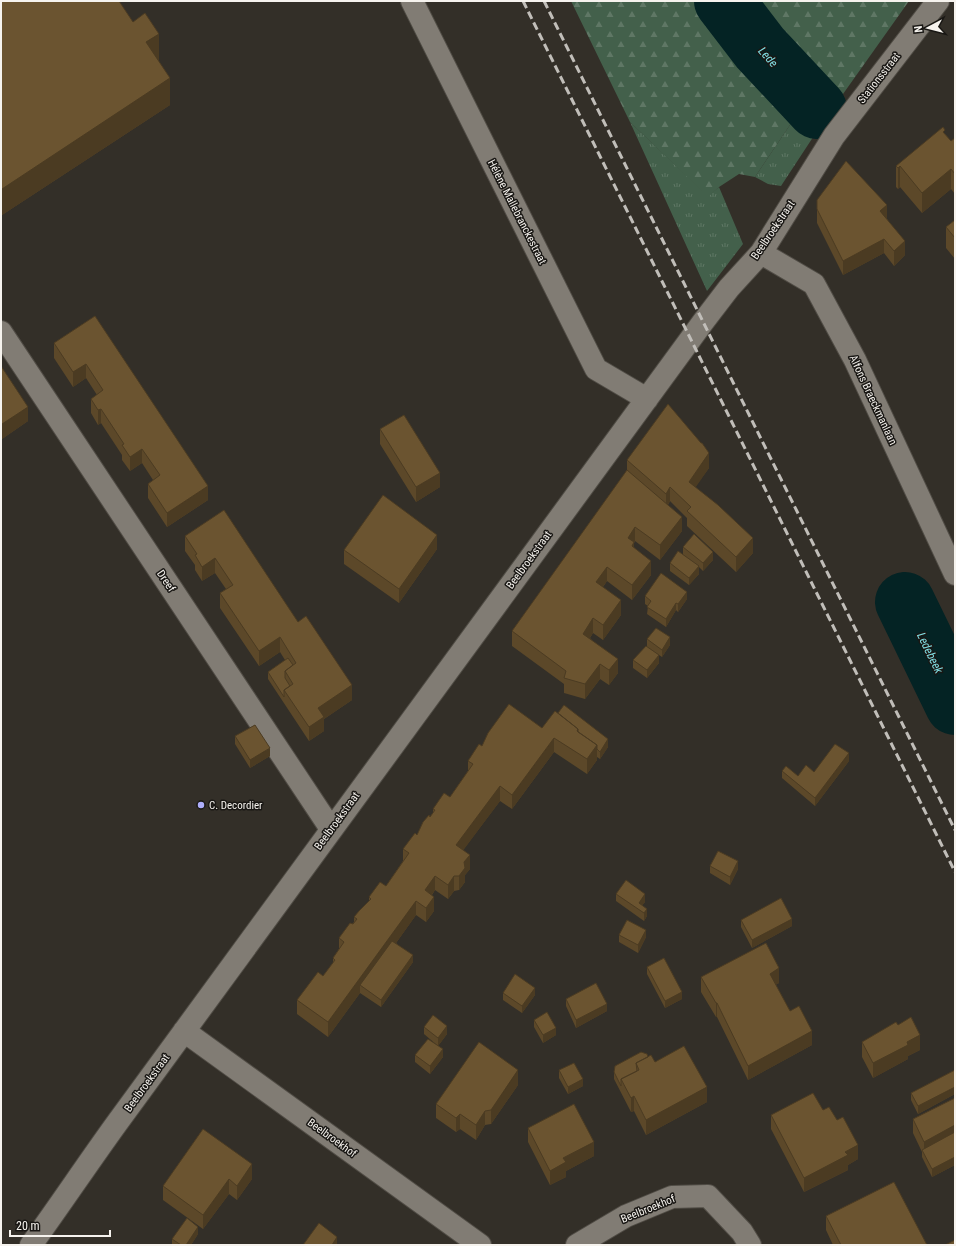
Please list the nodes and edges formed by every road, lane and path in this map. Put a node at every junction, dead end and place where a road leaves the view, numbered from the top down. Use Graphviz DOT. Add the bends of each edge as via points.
graph roads {
  1 [pos="412,1"];
  2 [pos="938,1"];
  3 [pos="834,136"];
  4 [pos="761,252"];
  5 [pos="1,332"];
  6 [pos="648,399"];
  7 [pos="953,566"];
  8 [pos="331,829"];
  9 [pos="184,1031"];
  10 [pos="31,1245"];
  11 [pos="480,1245"];
  12 [pos="577,1245"];
  13 [pos="750,1245"];
  1 -- 6 [label="street, Hélène Mallebranckestraat" via="596,369"];
  2 -- 3 [label="street, Stationsstraat"];
  3 -- 4 [label="street, Beelbroekstraat"];
  4 -- 6 [label="street, Beelbroekstraat" via="729,288"];
  4 -- 7 [label="street, Alfons Braeckmanlaan" via="814,284 855,360"];
  5 -- 8 [label="street, Dreef"];
  6 -- 8 [label="street, Beelbroekstraat"];
  8 -- 9 [label="street, Beelbroekstraat"];
  9 -- 10 [label="street, Beelbroekstraat"];
  9 -- 11 [label="street, Beelbroekhof"];
  12 -- 13 [label="street, Beelbroekhof" via="626,1216 672,1197 708,1196 742,1232"];
}
